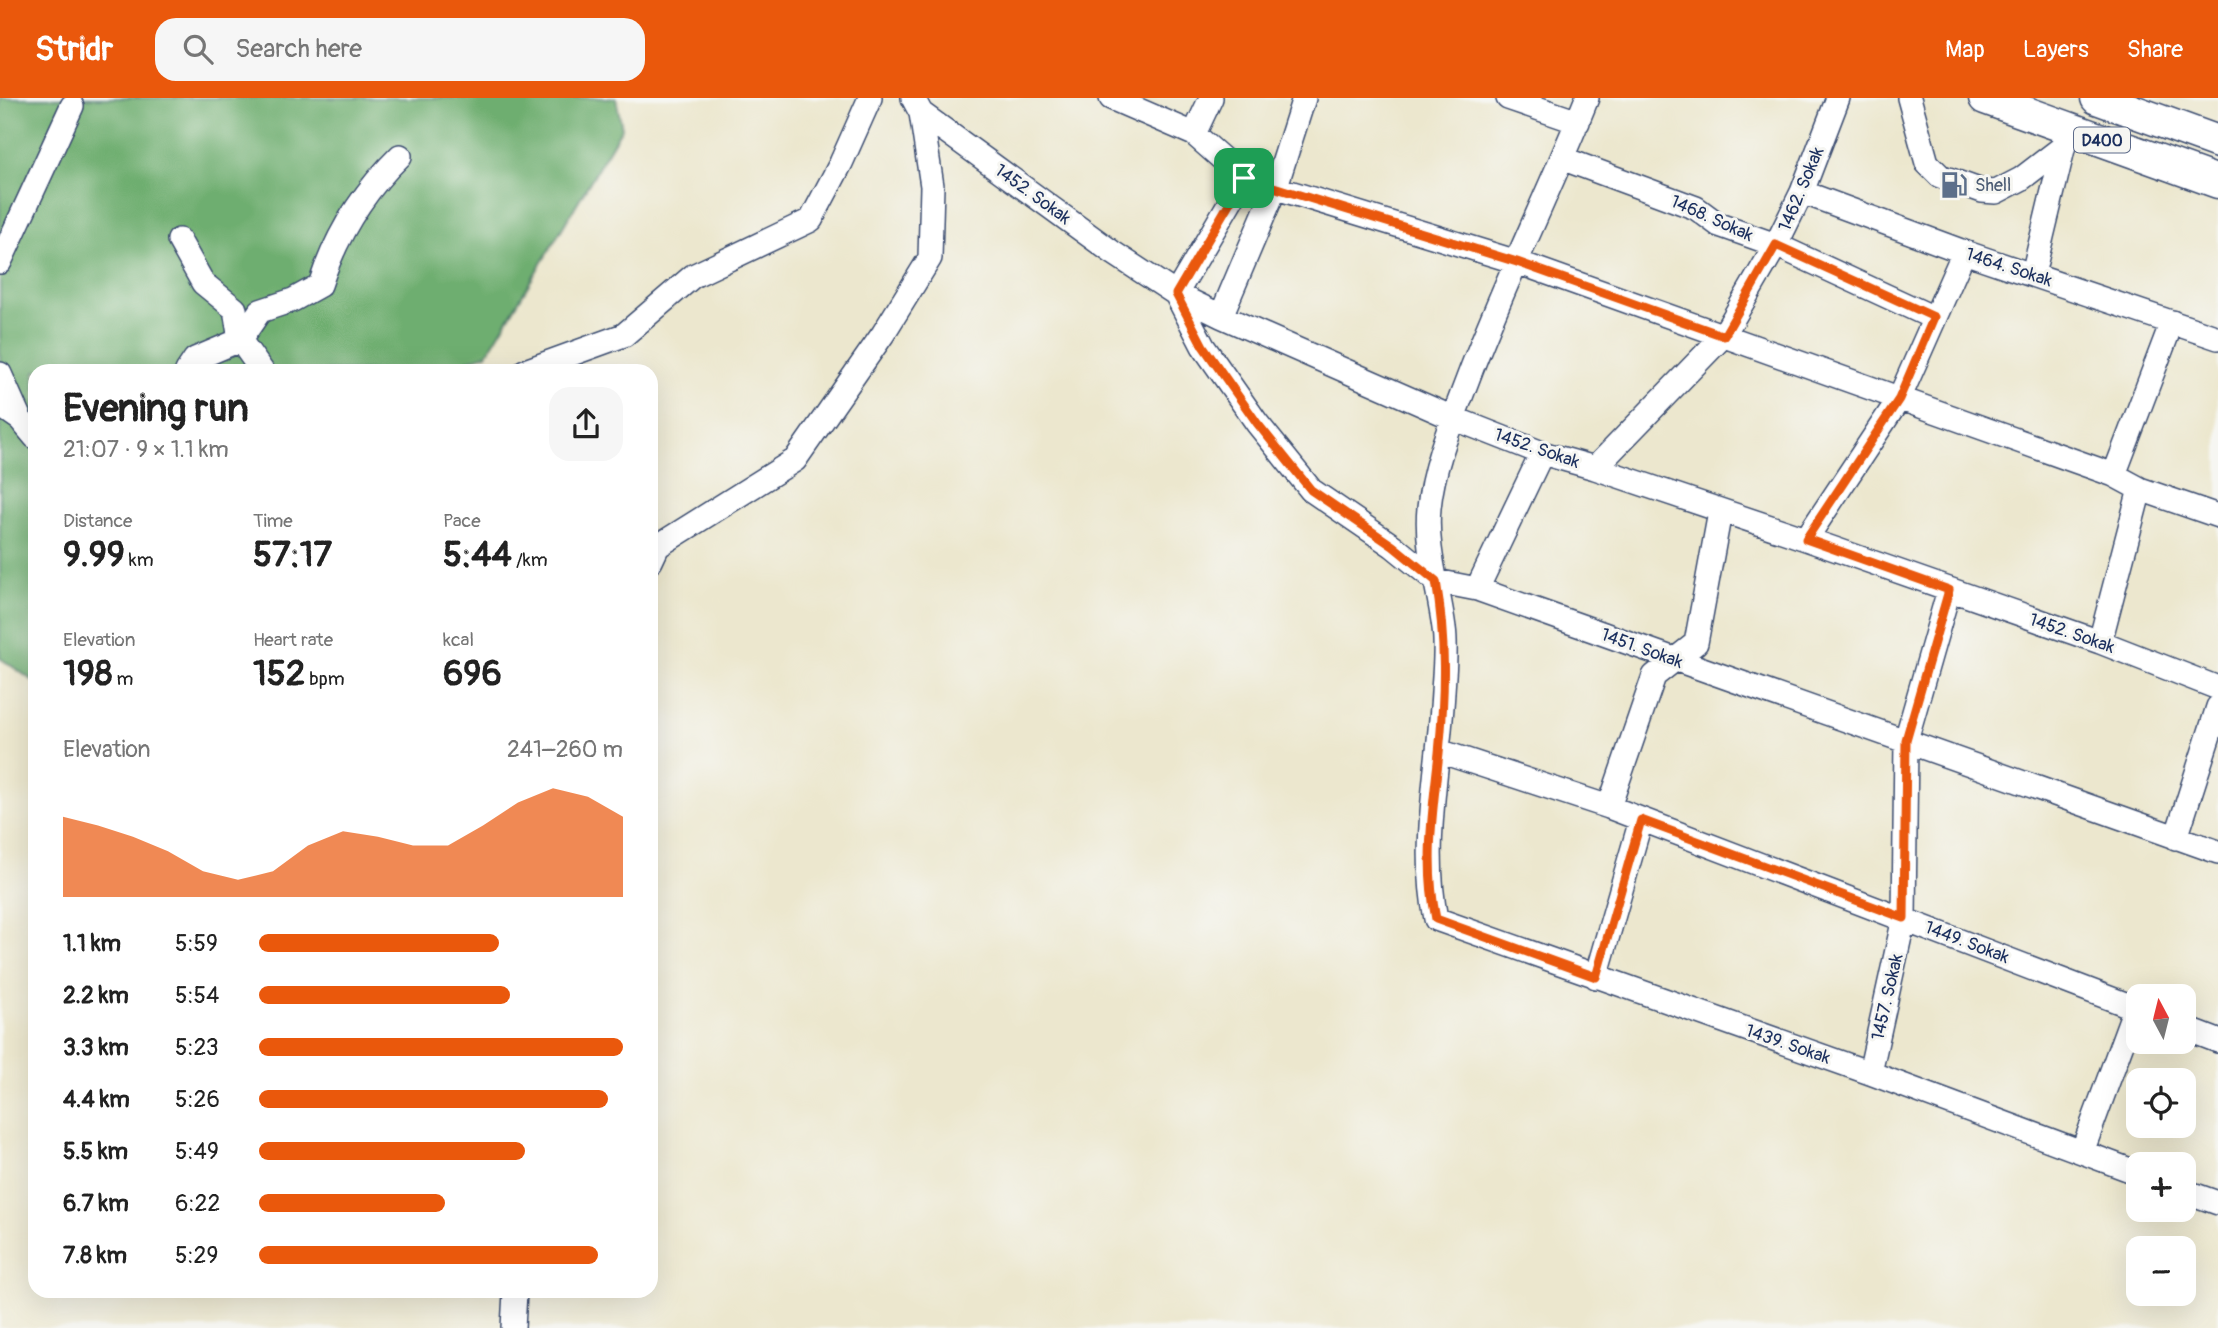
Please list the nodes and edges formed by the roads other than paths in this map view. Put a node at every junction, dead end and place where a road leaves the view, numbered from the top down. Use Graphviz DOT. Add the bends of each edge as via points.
graph roads {
  1 [pos="870,98"];
  2 [pos="1111,98"];
  3 [pos="1211,98"];
  4 [pos="1304,98"];
  5 [pos="1508,98"];
  6 [pos="1587,98"];
  7 [pos="1838,98"];
  8 [pos="1909,98"];
  9 [pos="1985,98"];
  10 [pos="2097,98"];
  11 [pos="917,105"];
  12 [pos="72,106"];
  13 [pos="1578,122"];
  14 [pos="1194,134"];
  15 [pos="2066,137"];
  16 [pos="2218,142"];
  17 [pos="400,156"];
  18 [pos="1564,159"];
  19 [pos="1244,178"];
  20 [pos="2218,182"];
  21 [pos="1276,186"];
  22 [pos="1802,191"];
  23 [pos="179,240"];
  24 [pos="1776,245"];
  25 [pos="1964,252"];
  26 [pos="0,262"];
  27 [pos="1517,262"];
  28 [pos="2033,274"];
  29 [pos="1176,294"];
  30 [pos="1222,316"];
  31 [pos="1934,317"];
  32 [pos="2172,321"];
  33 [pos="2216,331"];
  34 [pos="1724,336"];
  35 [pos="240,341"];
  36 [pos="192,364"];
  37 [pos="257,364"];
  38 [pos="544,364"];
  39 [pos="0,374"];
  40 [pos="1899,399"];
  41 [pos="0,405"];
  42 [pos="1453,418"];
  43 [pos="20,419"];
  44 [pos="28,429"];
  45 [pos="1542,453"];
  46 [pos="1595,468"];
  47 [pos="2113,475"];
  48 [pos="2140,489"];
  49 [pos="1720,512"];
  50 [pos="2218,516"];
  51 [pos="1806,539"];
  52 [pos="658,546"];
  53 [pos="1436,581"];
  54 [pos="1477,589"];
  55 [pos="1949,590"];
  56 [pos="2100,642"];
  57 [pos="1676,661"];
  58 [pos="2218,688"];
  59 [pos="2218,707"];
  60 [pos="1906,740"];
  61 [pos="1439,751"];
  62 [pos="1609,807"];
  63 [pos="1641,820"];
  64 [pos="2176,838"];
  65 [pos="2218,852"];
  66 [pos="1904,918"];
  67 [pos="1596,977"];
  68 [pos="2126,1004"];
  69 [pos="2196,1033"];
  70 [pos="2126,1037"];
  71 [pos="2218,1041"];
  72 [pos="1870,1073"];
  73 [pos="2082,1152"];
  74 [pos="2126,1168"];
  75 [pos="2196,1195"];
  76 [pos="2218,1203"];
  77 [pos="515,1298"];
  78 [pos="513,1328"];
  1 -- 38 [label="street" via="811,220 694,276 624,335"];
  2 -- 14 [label="street"];
  3 -- 14 [label="street"];
  4 -- 21 [label="street"];
  5 -- 13 [label="street"];
  6 -- 13 [label="street"];
  7 -- 22 [label="street, 1462. Sokak"];
  8 -- 15 [label="street" via="1927,163 1940,176 1982,191 1996,192 2021,178"];
  9 -- 15 [label="highway, D400"];
  10 -- 16 [label="highway, D400"];
  11 -- 29 [label="street, 1452. Sokak"];
  11 -- 52 [label="street" via="932,186 930,258 795,460"];
  12 -- 26 [label="street"];
  13 -- 18 [label="street"];
  14 -- 19 [label="street"];
  15 -- 20 [label="highway, D400"];
  15 -- 28 [label="street"];
  17 -- 35 [label="street" via="371,184 330,254 320,285 260,311"];
  18 -- 24 [label="street, 1468. Sokak" via="1696,208 1719,225"];
  18 -- 27 [label="street"];
  19 -- 21 [label="street"];
  19 -- 29 [label="street"];
  21 -- 27 [label="street"];
  21 -- 30 [label="street"];
  22 -- 24 [label="street, 1462. Sokak"];
  22 -- 25 [label="street, 1464. Sokak"];
  23 -- 35 [label="street" via="203,283 235,309"];
  24 -- 31 [label="street, 1468. Sokak"];
  24 -- 34 [label="street, 1462. Sokak"];
  25 -- 28 [label="street, 1464. Sokak"];
  25 -- 31 [label="street"];
  27 -- 34 [label="street"];
  27 -- 42 [label="street" via="1492,313"];
  28 -- 32 [label="street, 1464. Sokak"];
  29 -- 30 [label="street, 1452. Sokak"];
  29 -- 53 [label="street, 1451. Sokak" via="1211,357 1311,490"];
  30 -- 42 [label="street, 1452. Sokak"];
  31 -- 40 [label="street"];
  32 -- 33 [label="street, 1464. Sokak"];
  32 -- 47 [label="street"];
  34 -- 40 [label="street"];
  34 -- 46 [label="street, 1462. Sokak"];
  35 -- 36 [label="street"];
  35 -- 37 [label="street"];
  39 -- 43 [label="street"];
  40 -- 47 [label="street"];
  40 -- 51 [label="street"];
  41 -- 43 [label="street"];
  42 -- 45 [label="street, 1452. Sokak"];
  42 -- 53 [label="street" via="1429,506 1427,532"];
  43 -- 44 [label="street"];
  45 -- 46 [label="street, 1452. Sokak"];
  45 -- 54 [label="street"];
  46 -- 49 [label="street, 1452. Sokak"];
  47 -- 48 [label="street"];
  48 -- 50 [label="street"];
  48 -- 56 [label="street"];
  49 -- 51 [label="street, 1452. Sokak"];
  49 -- 57 [label="street" via="1696,643"];
  51 -- 55 [label="street, 1452. Sokak"];
  53 -- 54 [label="street, 1451. Sokak"];
  53 -- 61 [label="street" via="1445,631"];
  54 -- 57 [label="street, 1451. Sokak"];
  55 -- 56 [label="street, 1452. Sokak"];
  55 -- 60 [label="street, 1457. Sokak"];
  56 -- 58 [label="street, 1452. Sokak"];
  57 -- 60 [label="street, 1451. Sokak"];
  57 -- 62 [label="street" via="1654,676"];
  59 -- 64 [label="street"];
  60 -- 64 [label="street, 1451. Sokak"];
  60 -- 66 [label="street, 1457. Sokak"];
  61 -- 62 [label="street, 1449. Sokak"];
  61 -- 67 [label="street, 1439. Sokak" via="1430,824 1430,887 1436,919"];
  62 -- 63 [label="street, 1449. Sokak"];
  63 -- 66 [label="street, 1449. Sokak"];
  63 -- 67 [label="street"];
  64 -- 65 [label="street, 1451. Sokak"];
  66 -- 68 [label="street, 1449. Sokak"];
  66 -- 72 [label="street, 1457. Sokak"];
  67 -- 72 [label="street, 1439. Sokak"];
  69 -- 71 [label="street"];
  70 -- 73 [label="street"];
  72 -- 73 [label="street, 1439. Sokak"];
  73 -- 74 [label="street, 1439. Sokak"];
  75 -- 76 [label="street"];
  77 -- 78 [label="street"];
}
